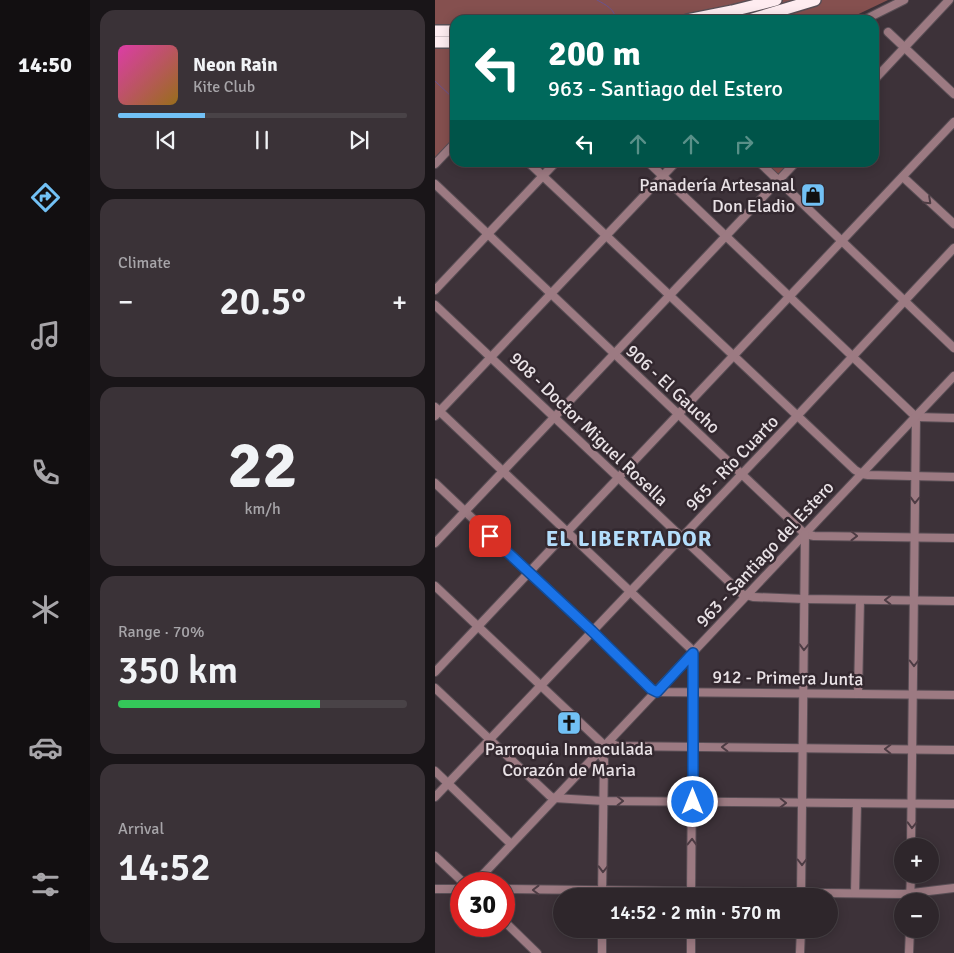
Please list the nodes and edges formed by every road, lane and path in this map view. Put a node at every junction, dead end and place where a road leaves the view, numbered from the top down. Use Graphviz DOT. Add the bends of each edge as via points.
graph roads {
  1 [pos="775,0"];
  2 [pos="815,0"];
  3 [pos="904,0"];
  4 [pos="947,1"];
  5 [pos="715,15"];
  6 [pos="766,15"];
  7 [pos="874,15"];
  8 [pos="435,31"];
  9 [pos="450,31"];
  10 [pos="888,32"];
  11 [pos="435,42"];
  12 [pos="450,42"];
  13 [pos="905,47"];
  14 [pos="879,75"];
  15 [pos="954,94"];
  16 [pos="954,122"];
  17 [pos="450,148"];
  18 [pos="435,164"];
  19 [pos="533,167"];
  20 [pos="551,167"];
  21 [pos="653,167"];
  22 [pos="671,167"];
  23 [pos="764,167"];
  24 [pos="791,167"];
  25 [pos="543,176"];
  26 [pos="663,176"];
  27 [pos="903,177"];
  28 [pos="778,181"];
  29 [pos="435,184"];
  30 [pos="954,224"];
  31 [pos="488,234"];
  32 [pos="607,235"];
  33 [pos="726,236"];
  34 [pos="842,241"];
  35 [pos="954,248"];
  36 [pos="435,290"];
  37 [pos="551,294"];
  38 [pos="670,296"];
  39 [pos="790,296"];
  40 [pos="905,301"];
  41 [pos="435,306"];
  42 [pos="954,348"];
  43 [pos="615,354"];
  44 [pos="733,356"];
  45 [pos="852,357"];
  46 [pos="491,358"];
  47 [pos="954,376"];
  48 [pos="437,411"];
  49 [pos="677,414"];
  50 [pos="798,416"];
  51 [pos="916,417"];
  52 [pos="555,418"];
  53 [pos="954,418"];
  54 [pos="503,472"];
  55 [pos="741,474"];
  56 [pos="862,474"];
  57 [pos="915,476"];
  58 [pos="954,476"];
  59 [pos="618,478"];
  60 [pos="435,483"];
  61 [pos="465,512"];
  62 [pos="567,532"];
  63 [pos="805,534"];
  64 [pos="681,538"];
  65 [pos="915,538"];
  66 [pos="954,538"];
  67 [pos="435,543"];
  68 [pos="529,572"];
  69 [pos="435,586"];
  70 [pos="631,591"];
  71 [pos="746,596"];
  72 [pos="805,599"];
  73 [pos="860,600"];
  74 [pos="914,600"];
  75 [pos="954,601"];
  76 [pos="478,626"];
  77 [pos="592,631"];
  78 [pos="693,653"];
  79 [pos="435,672"];
  80 [pos="541,686"];
  81 [pos="435,688"];
  82 [pos="657,692"];
  83 [pos="693,692"];
  84 [pos="803,694"];
  85 [pos="859,694"];
  86 [pos="913,694"];
  87 [pos="954,695"];
  88 [pos="490,740"];
  89 [pos="607,744"];
  90 [pos="693,747"];
  91 [pos="803,748"];
  92 [pos="912,750"];
  93 [pos="954,750"];
  94 [pos="599,752"];
  95 [pos="435,771"];
  96 [pos="448,784"];
  97 [pos="435,797"];
  98 [pos="554,798"];
  99 [pos="604,800"];
  100 [pos="693,802"];
  101 [pos="802,803"];
  102 [pos="857,804"];
  103 [pos="912,804"];
  104 [pos="954,804"];
  105 [pos="911,838"];
  106 [pos="511,844"];
  107 [pos="435,856"];
  108 [pos="452,872"];
  109 [pos="485,872"];
  110 [pos="603,888"];
  111 [pos="691,888"];
  112 [pos="801,888"];
  113 [pos="954,888"];
  114 [pos="435,889"];
  115 [pos="450,889"];
  116 [pos="515,890"];
  117 [pos="553,891"];
  118 [pos="838,893"];
  119 [pos="855,893"];
  120 [pos="930,893"];
  121 [pos="894,896"];
  122 [pos="515,932"];
  123 [pos="602,938"];
  124 [pos="691,938"];
  125 [pos="801,938"];
  126 [pos="910,938"];
  127 [pos="537,953"];
  128 [pos="602,953"];
  129 [pos="691,953"];
  130 [pos="800,953"];
  131 [pos="909,953"];
  1 -- 5 [label="highway"];
  2 -- 6 [label="highway"];
  3 -- 7 [label="street"];
  4 -- 13 [label="street"];
  8 -- 9 [label="highway"];
  10 -- 13 [label="street"];
  11 -- 12 [label="highway"];
  13 -- 14 [label="street"];
  13 -- 15 [label="street"];
  16 -- 27 [label="street"];
  17 -- 18 [label="street"];
  19 -- 25 [label="street"];
  20 -- 25 [label="street"];
  21 -- 26 [label="street"];
  22 -- 26 [label="street"];
  23 -- 28 [label="street"];
  24 -- 28 [label="street"];
  25 -- 31 [label="street"];
  25 -- 32 [label="street"];
  26 -- 32 [label="street"];
  26 -- 33 [label="street"];
  27 -- 30 [label="street, one-way"];
  27 -- 34 [label="street"];
  28 -- 33 [label="street"];
  28 -- 34 [label="street"];
  29 -- 31 [label="street, 906 - El Gaucho"];
  31 -- 36 [label="street"];
  31 -- 37 [label="street, 906 - El Gaucho"];
  32 -- 37 [label="street"];
  32 -- 38 [label="street"];
  33 -- 38 [label="street"];
  33 -- 39 [label="street"];
  34 -- 39 [label="street"];
  34 -- 40 [label="street"];
  35 -- 40 [label="street, 965 - Río Cuarto"];
  37 -- 43 [label="street, 906 - El Gaucho"];
  37 -- 46 [label="street"];
  38 -- 43 [label="street"];
  38 -- 44 [label="street"];
  39 -- 44 [label="street"];
  39 -- 45 [label="street"];
  40 -- 42 [label="street"];
  40 -- 45 [label="street, 965 - Río Cuarto"];
  41 -- 46 [label="street, 908 - Doctor Miguel Rosella"];
  43 -- 49 [label="street, 906 - El Gaucho"];
  43 -- 52 [label="street"];
  44 -- 49 [label="street"];
  44 -- 50 [label="street"];
  45 -- 50 [label="street, 965 - Río Cuarto"];
  45 -- 51 [label="street"];
  46 -- 48 [label="street"];
  46 -- 52 [label="street, 908 - Doctor Miguel Rosella"];
  47 -- 51 [label="street, 963 - Santiago del Estero"];
  48 -- 54 [label="street"];
  49 -- 55 [label="street, 906 - El Gaucho"];
  49 -- 59 [label="street"];
  50 -- 55 [label="street, 965 - Río Cuarto"];
  50 -- 56 [label="street"];
  51 -- 53 [label="street"];
  51 -- 56 [label="street, 963 - Santiago del Estero"];
  51 -- 57 [label="street"];
  52 -- 54 [label="street"];
  52 -- 59 [label="street, 908 - Doctor Miguel Rosella"];
  54 -- 61 [label="street"];
  54 -- 62 [label="street"];
  55 -- 63 [label="street, 906 - El Gaucho"];
  55 -- 64 [label="street, 965 - Río Cuarto"];
  56 -- 57 [label="street"];
  56 -- 63 [label="street, 963 - Santiago del Estero"];
  57 -- 58 [label="street"];
  57 -- 65 [label="street, one-way"];
  59 -- 62 [label="street"];
  59 -- 64 [label="street, 908 - Doctor Miguel Rosella"];
  60 -- 61 [label="street"];
  61 -- 67 [label="street"];
  61 -- 68 [label="street"];
  62 -- 68 [label="street"];
  62 -- 70 [label="street"];
  63 -- 65 [label="street, one-way"];
  63 -- 71 [label="street, 963 - Santiago del Estero"];
  63 -- 72 [label="street"];
  64 -- 70 [label="street, 965 - Río Cuarto"];
  64 -- 71 [label="street, 908 - Doctor Miguel Rosella"];
  65 -- 66 [label="street"];
  65 -- 74 [label="street"];
  68 -- 76 [label="street"];
  68 -- 77 [label="street"];
  69 -- 76 [label="street"];
  70 -- 77 [label="street, 965 - Río Cuarto"];
  70 -- 78 [label="street"];
  71 -- 72 [label="street"];
  71 -- 78 [label="street, 963 - Santiago del Estero"];
  72 -- 73 [label="street"];
  72 -- 84 [label="street, one-way"];
  74 -- 73 [label="street, one-way"];
  73 -- 85 [label="street"];
  74 -- 75 [label="street"];
  74 -- 86 [label="street, one-way"];
  76 -- 79 [label="street"];
  76 -- 80 [label="street"];
  77 -- 80 [label="street, 965 - Río Cuarto"];
  77 -- 82 [label="street"];
  78 -- 82 [label="street, 963 - Santiago del Estero"];
  78 -- 83 [label="street"];
  80 -- 88 [label="street, 965 - Río Cuarto"];
  80 -- 89 [label="street"];
  81 -- 88 [label="street"];
  82 -- 83 [label="street, 912 - Primera Junta"];
  82 -- 89 [label="street, 963 - Santiago del Estero"];
  83 -- 84 [label="street, 912 - Primera Junta"];
  83 -- 90 [label="street"];
  84 -- 85 [label="street, 912 - Primera Junta"];
  84 -- 91 [label="street"];
  85 -- 86 [label="street, 912 - Primera Junta"];
  86 -- 87 [label="street, 912 - Primera Junta"];
  86 -- 92 [label="street"];
  88 -- 96 [label="street, 965 - Río Cuarto"];
  88 -- 98 [label="street"];
  89 -- 90 [label="street"];
  89 -- 94 [label="street, 963 - Santiago del Estero"];
  91 -- 90 [label="street, one-way"];
  90 -- 100 [label="street"];
  92 -- 91 [label="street, one-way"];
  91 -- 101 [label="street"];
  92 -- 93 [label="street"];
  92 -- 103 [label="street"];
  94 -- 98 [label="street, 963 - Santiago del Estero"];
  94 -- 99 [label="street" via="604,760"];
  95 -- 96 [label="street"];
  96 -- 97 [label="street, 965 - Río Cuarto"];
  96 -- 106 [label="street"];
  98 -- 99 [label="street"];
  98 -- 106 [label="street, 963 - Santiago del Estero"];
  99 -- 100 [label="street, one-way"];
  99 -- 110 [label="street, one-way"];
  100 -- 101 [label="street, one-way"];
  111 -- 100 [label="street, one-way"];
  101 -- 102 [label="street"];
  101 -- 112 [label="street, one-way"];
  102 -- 103 [label="street"];
  102 -- 119 [label="street"];
  103 -- 104 [label="street"];
  103 -- 105 [label="street, one-way"];
  106 -- 109 [label="street, 963 - Santiago del Estero"];
  107 -- 108 [label="street"];
  113 -- 120 [label="street"];
  114 -- 115 [label="street"];
  117 -- 116 [label="street, one-way"];
  118 -- 119 [label="street"];
  119 -- 121 [label="street"];
  122 -- 127 [label="street"];
  123 -- 128 [label="street"];
  124 -- 129 [label="street"];
  125 -- 130 [label="street"];
  126 -- 131 [label="street"];
}
